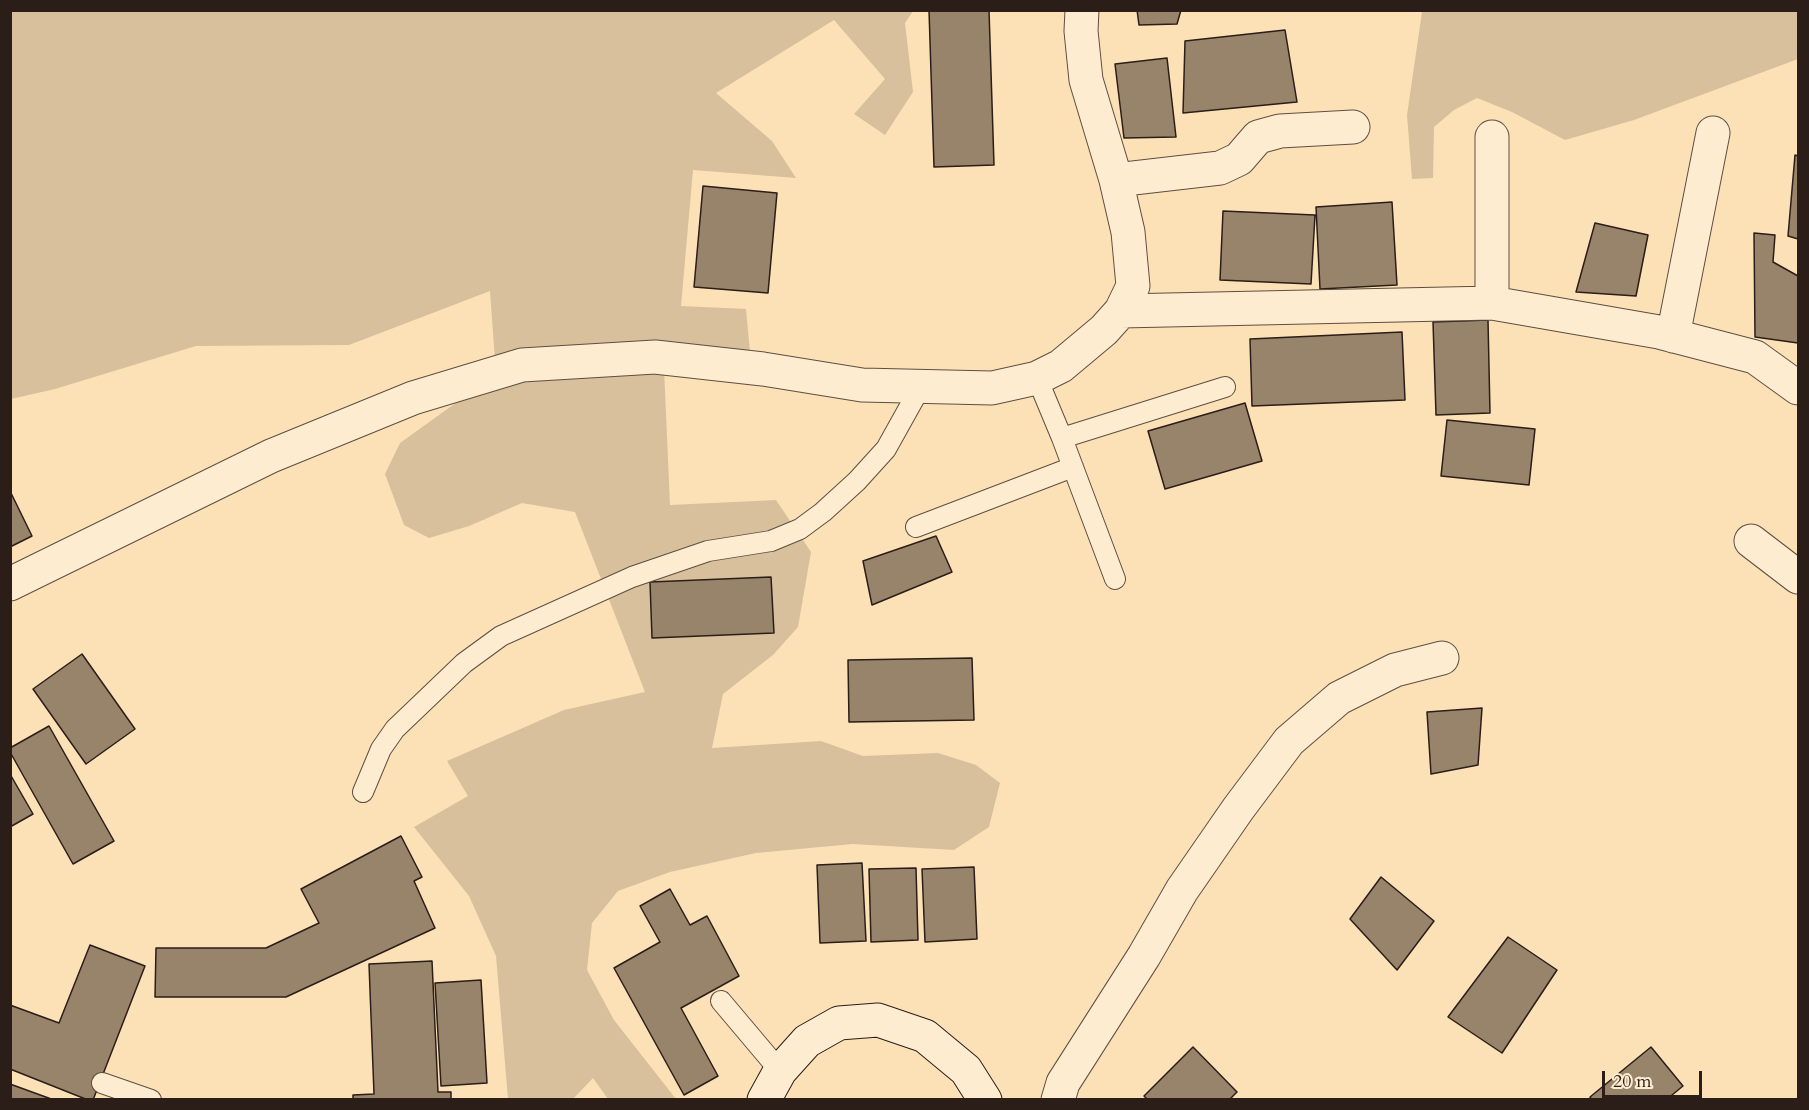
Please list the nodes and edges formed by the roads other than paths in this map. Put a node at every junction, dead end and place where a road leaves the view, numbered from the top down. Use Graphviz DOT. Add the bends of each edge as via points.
graph roads {
  1 [pos="1082,10"];
  2 [pos="1353,127"];
  3 [pos="1713,133"];
  4 [pos="1492,137"];
  5 [pos="1116,180"];
  6 [pos="1492,303"];
  7 [pos="1121,311"];
  8 [pos="1673,336"];
  9 [pos="1037,378"];
  10 [pos="1225,387"];
  11 [pos="920,388"];
  12 [pos="1798,388"];
  13 [pos="1062,438"];
  14 [pos="1072,467"];
  15 [pos="916,527"];
  16 [pos="1751,541"];
  17 [pos="1798,578"];
  18 [pos="1115,579"];
  19 [pos="10,584"];
  20 [pos="1442,658"];
  21 [pos="363,792"];
  22 [pos="721,1001"];
  23 [pos="780,1071"];
  24 [pos="102,1083"];
  25 [pos="151,1100"];
  26 [pos="764,1100"];
  27 [pos="985,1100"];
  28 [pos="1058,1100"];
  1 -- 5 [label="street" via="1086,80"];
  2 -- 5 [label="street" via="1280,131 1258,137 1239,159 1220,168"];
  3 -- 8 [label="street"];
  4 -- 6 [label="street"];
  5 -- 7 [label="street" via="1128,232 1133,286"];
  6 -- 7 [label="street"];
  6 -- 8 [label="street"];
  7 -- 9 [label="street" via="1061,366"];
  8 -- 12 [label="street" via="1755,357"];
  9 -- 11 [label="street" via="992,388"];
  9 -- 13 [label="lane"];
  10 -- 13 [label="lane"];
  11 -- 19 [label="street" via="862,385 655,357 522,365 413,398 271,456"];
  11 -- 21 [label="lane" via="886,449 857,481 800,529 771,540 708,551 632,577 501,636 464,663 395,729 381,748"];
  13 -- 14 [label="lane"];
  14 -- 15 [label="lane"];
  14 -- 18 [label="lane"];
  16 -- 17 [label="street"];
  20 -- 28 [label="street" via="1395,670 1339,698 1289,741 1182,890 1062,1083"];
  22 -- 23 [label="lane"];
  23 -- 26 [label="street"];
  23 -- 27 [label="street" via="807,1041 839,1023 879,1020 925,1036 966,1070"];
  24 -- 25 [label="lane"];
}
